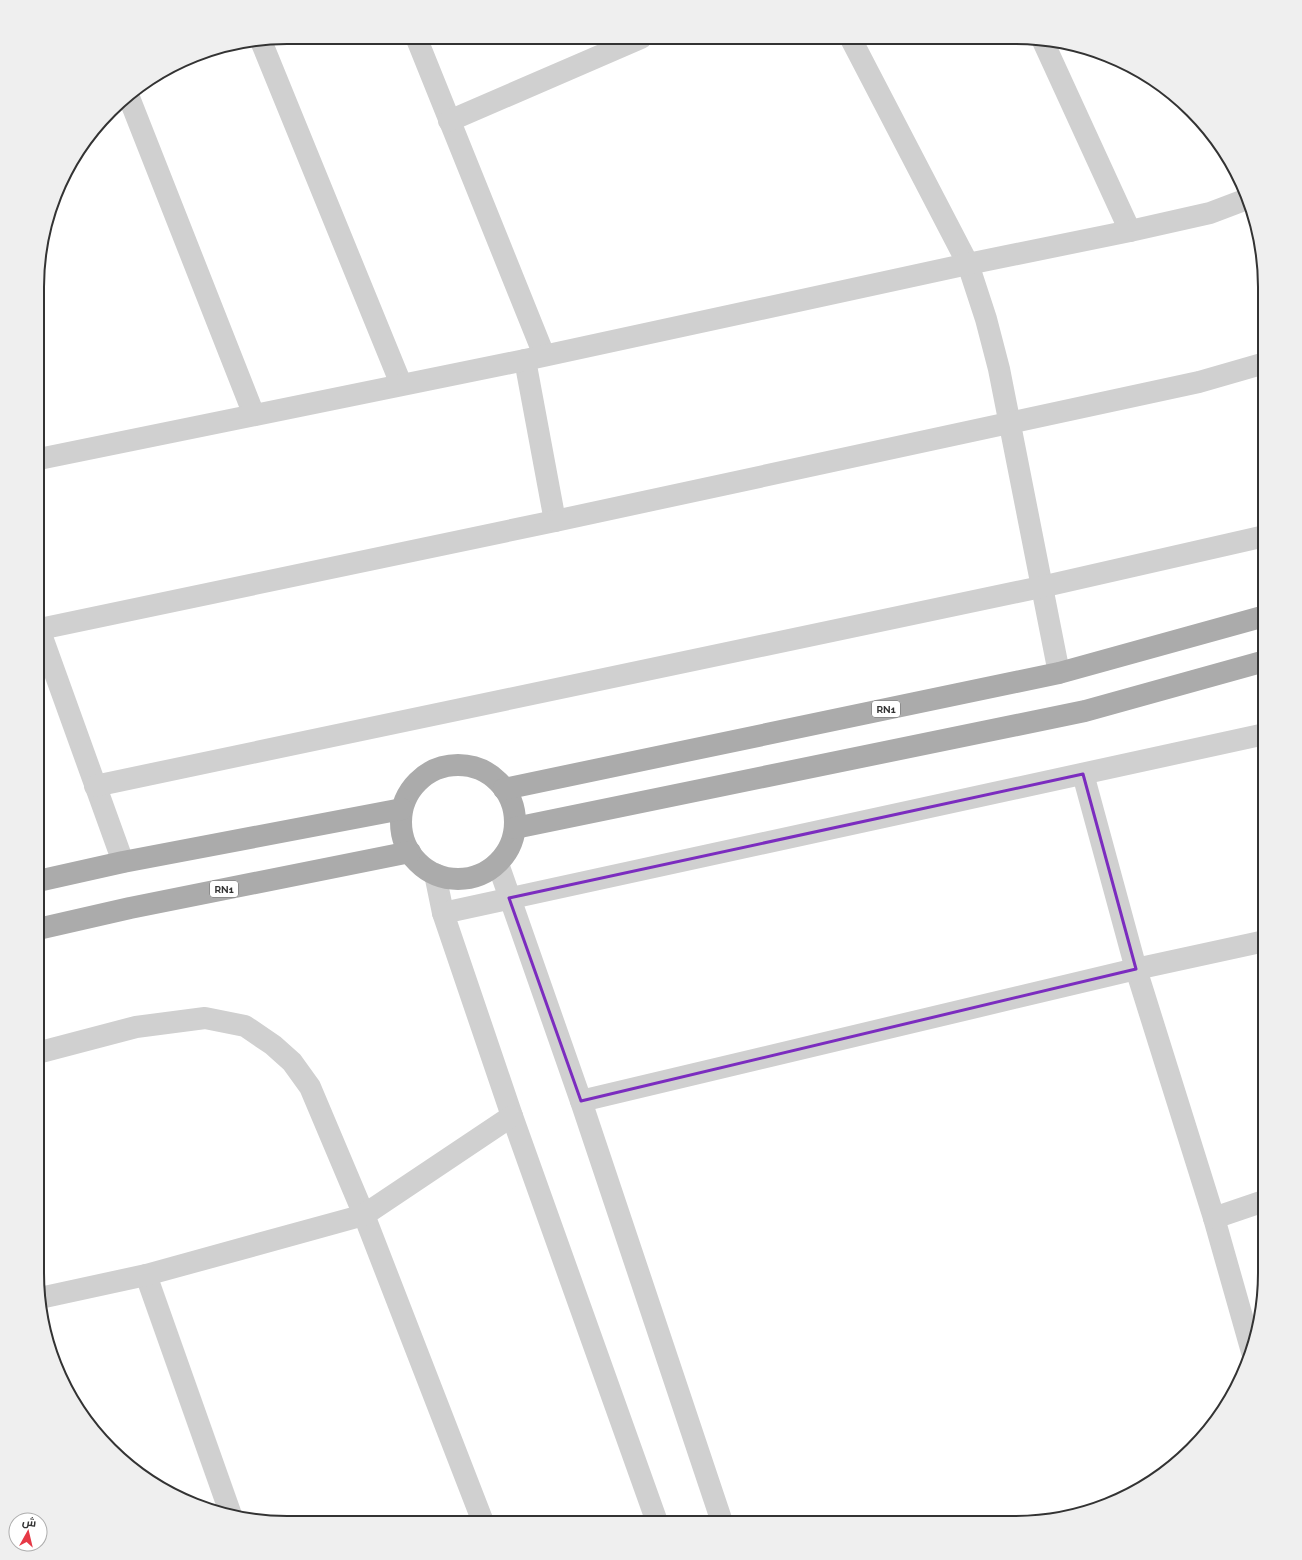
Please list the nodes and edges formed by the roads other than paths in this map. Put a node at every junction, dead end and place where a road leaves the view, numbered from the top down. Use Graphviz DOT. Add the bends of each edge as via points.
graph roads {
  1 [pos="419,44"];
  2 [pos="627,44"];
  3 [pos="854,44"];
  4 [pos="263,46"];
  5 [pos="1045,46"];
  6 [pos="130,101"];
  7 [pos="449,120"];
  8 [pos="1242,201"];
  9 [pos="1130,231"];
  10 [pos="968,264"];
  11 [pos="534,358"];
  12 [pos="1258,365"];
  13 [pos="401,384"];
  14 [pos="254,415"];
  15 [pos="1010,422"];
  16 [pos="44,458"];
  17 [pos="555,521"];
  18 [pos="1258,538"];
  19 [pos="1041,587"];
  20 [pos="1258,618"];
  21 [pos="44,626"];
  22 [pos="44,641"];
  23 [pos="1258,663"];
  24 [pos="1059,673"];
  25 [pos="1258,736"];
  26 [pos="1083,774"];
  27 [pos="95,786"];
  28 [pos="504,789"];
  29 [pos="402,809"];
  30 [pos="515,828"];
  31 [pos="410,852"];
  32 [pos="123,862"];
  33 [pos="498,864"];
  34 [pos="435,874"];
  35 [pos="44,880"];
  36 [pos="509,898"];
  37 [pos="443,913"];
  38 [pos="44,928"];
  39 [pos="1258,943"];
  40 [pos="1136,969"];
  41 [pos="44,1051"];
  42 [pos="581,1101"];
  43 [pos="512,1116"];
  44 [pos="1258,1203"];
  45 [pos="364,1215"];
  46 [pos="1214,1218"];
  47 [pos="146,1275"];
  48 [pos="45,1297"];
  49 [pos="1249,1340"];
  50 [pos="229,1509"];
  51 [pos="481,1516"];
  52 [pos="655,1516"];
  53 [pos="720,1516"];
  1 -- 7 [label="street"];
  2 -- 7 [label="street"];
  3 -- 10 [label="street"];
  4 -- 13 [label="street"];
  5 -- 9 [label="street"];
  6 -- 14 [label="street"];
  7 -- 11 [label="street"];
  8 -- 9 [label="street" via="1210,213"];
  9 -- 10 [label="street"];
  10 -- 11 [label="street"];
  10 -- 15 [label="street" via="988,326"];
  11 -- 13 [label="street"];
  11 -- 17 [label="street"];
  12 -- 15 [label="street" via="1199,382"];
  13 -- 14 [label="street"];
  14 -- 16 [label="street"];
  15 -- 17 [label="street"];
  15 -- 19 [label="street"];
  17 -- 21 [label="street"];
  18 -- 19 [label="street"];
  19 -- 24 [label="street"];
  19 -- 27 [label="street"];
  20 -- 24 [label="main road, RN1"];
  22 -- 27 [label="street"];
  23 -- 30 [label="main road" via="1085,711"];
  24 -- 28 [label="main road, RN1"];
  25 -- 26 [label="street"];
  26 -- 36 [label="street"];
  26 -- 40 [label="street"];
  27 -- 32 [label="street"];
  28 -- 29 [label="main road" via="498,780 480,769 460,764 439,767 421,778 407,795"];
  28 -- 30 [label="main road" via="514,805"];
  29 -- 31 [label="main road" via="400,816 404,845"];
  29 -- 32 [label="main road"];
  30 -- 33 [label="main road" via="515,834 503,860"];
  31 -- 34 [label="main road" via="422,868"];
  31 -- 38 [label="main road, RN1"];
  32 -- 35 [label="main road"];
  33 -- 34 [label="main road" via="479,877 449,880"];
  33 -- 36 [label="street"];
  34 -- 37 [label="street"];
  36 -- 37 [label="street"];
  36 -- 42 [label="street"];
  37 -- 43 [label="street"];
  39 -- 40 [label="street"];
  40 -- 42 [label="street"];
  40 -- 46 [label="street"];
  41 -- 45 [label="street" via="136,1027 177,1021 205,1018 245,1026 292,1062 310,1087"];
  42 -- 53 [label="street"];
  43 -- 45 [label="street"];
  43 -- 52 [label="street"];
  44 -- 46 [label="street"];
  45 -- 47 [label="street"];
  45 -- 51 [label="street"];
  46 -- 49 [label="street"];
  47 -- 48 [label="street"];
  47 -- 50 [label="street"];
}
